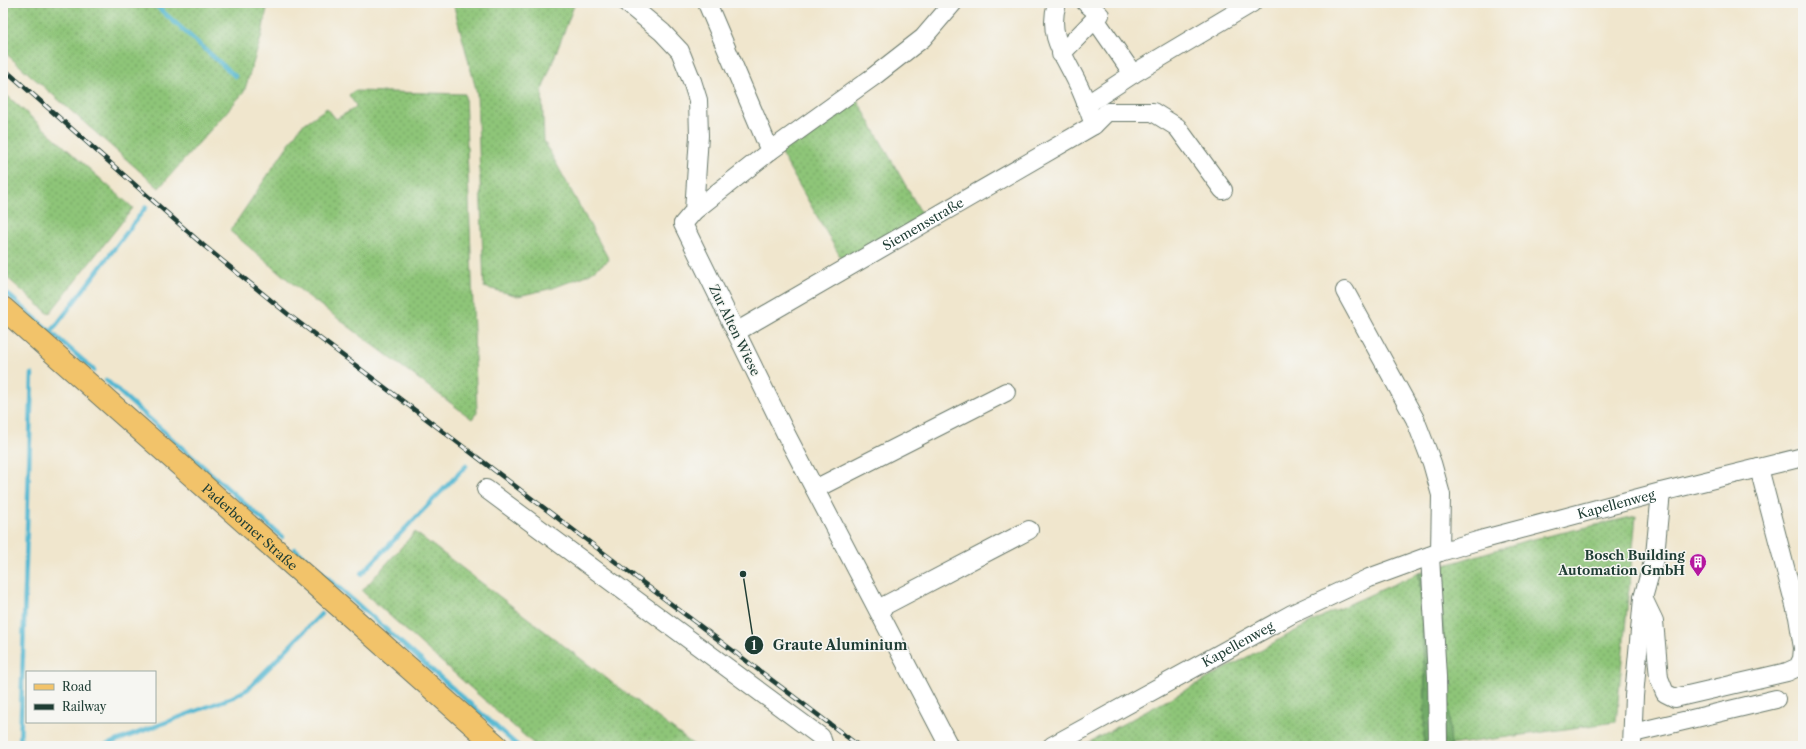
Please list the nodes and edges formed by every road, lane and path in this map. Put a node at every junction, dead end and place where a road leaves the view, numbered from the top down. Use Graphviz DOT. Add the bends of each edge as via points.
graph roads {
  1 [pos="627,3"];
  2 [pos="706,3"];
  3 [pos="954,3"];
  4 [pos="1057,3"];
  5 [pos="1086,3"];
  6 [pos="1252,3"];
  7 [pos="1095,19"];
  8 [pos="1061,54"];
  9 [pos="1133,74"];
  10 [pos="1086,105"];
  11 [pos="1094,125"];
  12 [pos="770,151"];
  13 [pos="1223,190"];
  14 [pos="694,211"];
  15 [pos="1345,291"];
  16 [pos="3,308"];
  17 [pos="736,332"];
  18 [pos="1006,392"];
  19 [pos="1803,457"];
  20 [pos="1758,468"];
  21 [pos="486,489"];
  22 [pos="815,489"];
  23 [pos="1661,492"];
  24 [pos="1029,530"];
  25 [pos="1435,554"];
  26 [pos="1643,598"];
  27 [pos="878,609"];
  28 [pos="1776,699"];
  29 [pos="1633,739"];
  30 [pos="497,746"];
  31 [pos="824,746"];
  32 [pos="949,746"];
  33 [pos="1052,746"];
  34 [pos="1434,746"];
  1 -- 14 [label="street" via="680,51 692,81 698,100 699,136"];
  2 -- 12 [label="street"];
  3 -- 12 [label="street, Zur Alten Wiese" via="923,38"];
  4 -- 8 [label="street" via="1054,28"];
  5 -- 7 [label="street" via="1100,15"];
  6 -- 9 [label="street"];
  7 -- 8 [label="street"];
  7 -- 9 [label="street"];
  8 -- 10 [label="street" via="1078,83"];
  9 -- 10 [label="street"];
  10 -- 11 [label="street"];
  11 -- 13 [label="street, Siemensstraße" via="1107,112 1153,112 1177,127"];
  11 -- 17 [label="street, Siemensstraße"];
  12 -- 14 [label="street, Zur Alten Wiese"];
  14 -- 17 [label="street, Zur Alten Wiese" via="683,224"];
  15 -- 25 [label="street" via="1415,419 1432,462 1441,495"];
  16 -- 30 [label="main road, Paderborner Straße"];
  17 -- 22 [label="street, Zur Alten Wiese"];
  18 -- 22 [label="street"];
  19 -- 20 [label="street, Kapellenweg"];
  20 -- 23 [label="street, Kapellenweg"];
  20 -- 26 [label="street" via="1798,617 1803,648 1798,667 1788,672 1675,698 1665,693 1659,678 1654,621"];
  21 -- 31 [label="street" via="821,737"];
  22 -- 27 [label="street, Zur Alten Wiese"];
  23 -- 25 [label="street, Kapellenweg"];
  23 -- 26 [label="street" via="1655,555"];
  24 -- 27 [label="street"];
  25 -- 33 [label="street, Kapellenweg" via="1370,578 1292,614"];
  25 -- 34 [label="street" via="1438,741"];
  26 -- 29 [label="street" via="1634,696"];
  27 -- 32 [label="street, Zur Alten Wiese"];
  28 -- 29 [label="street"];
}
